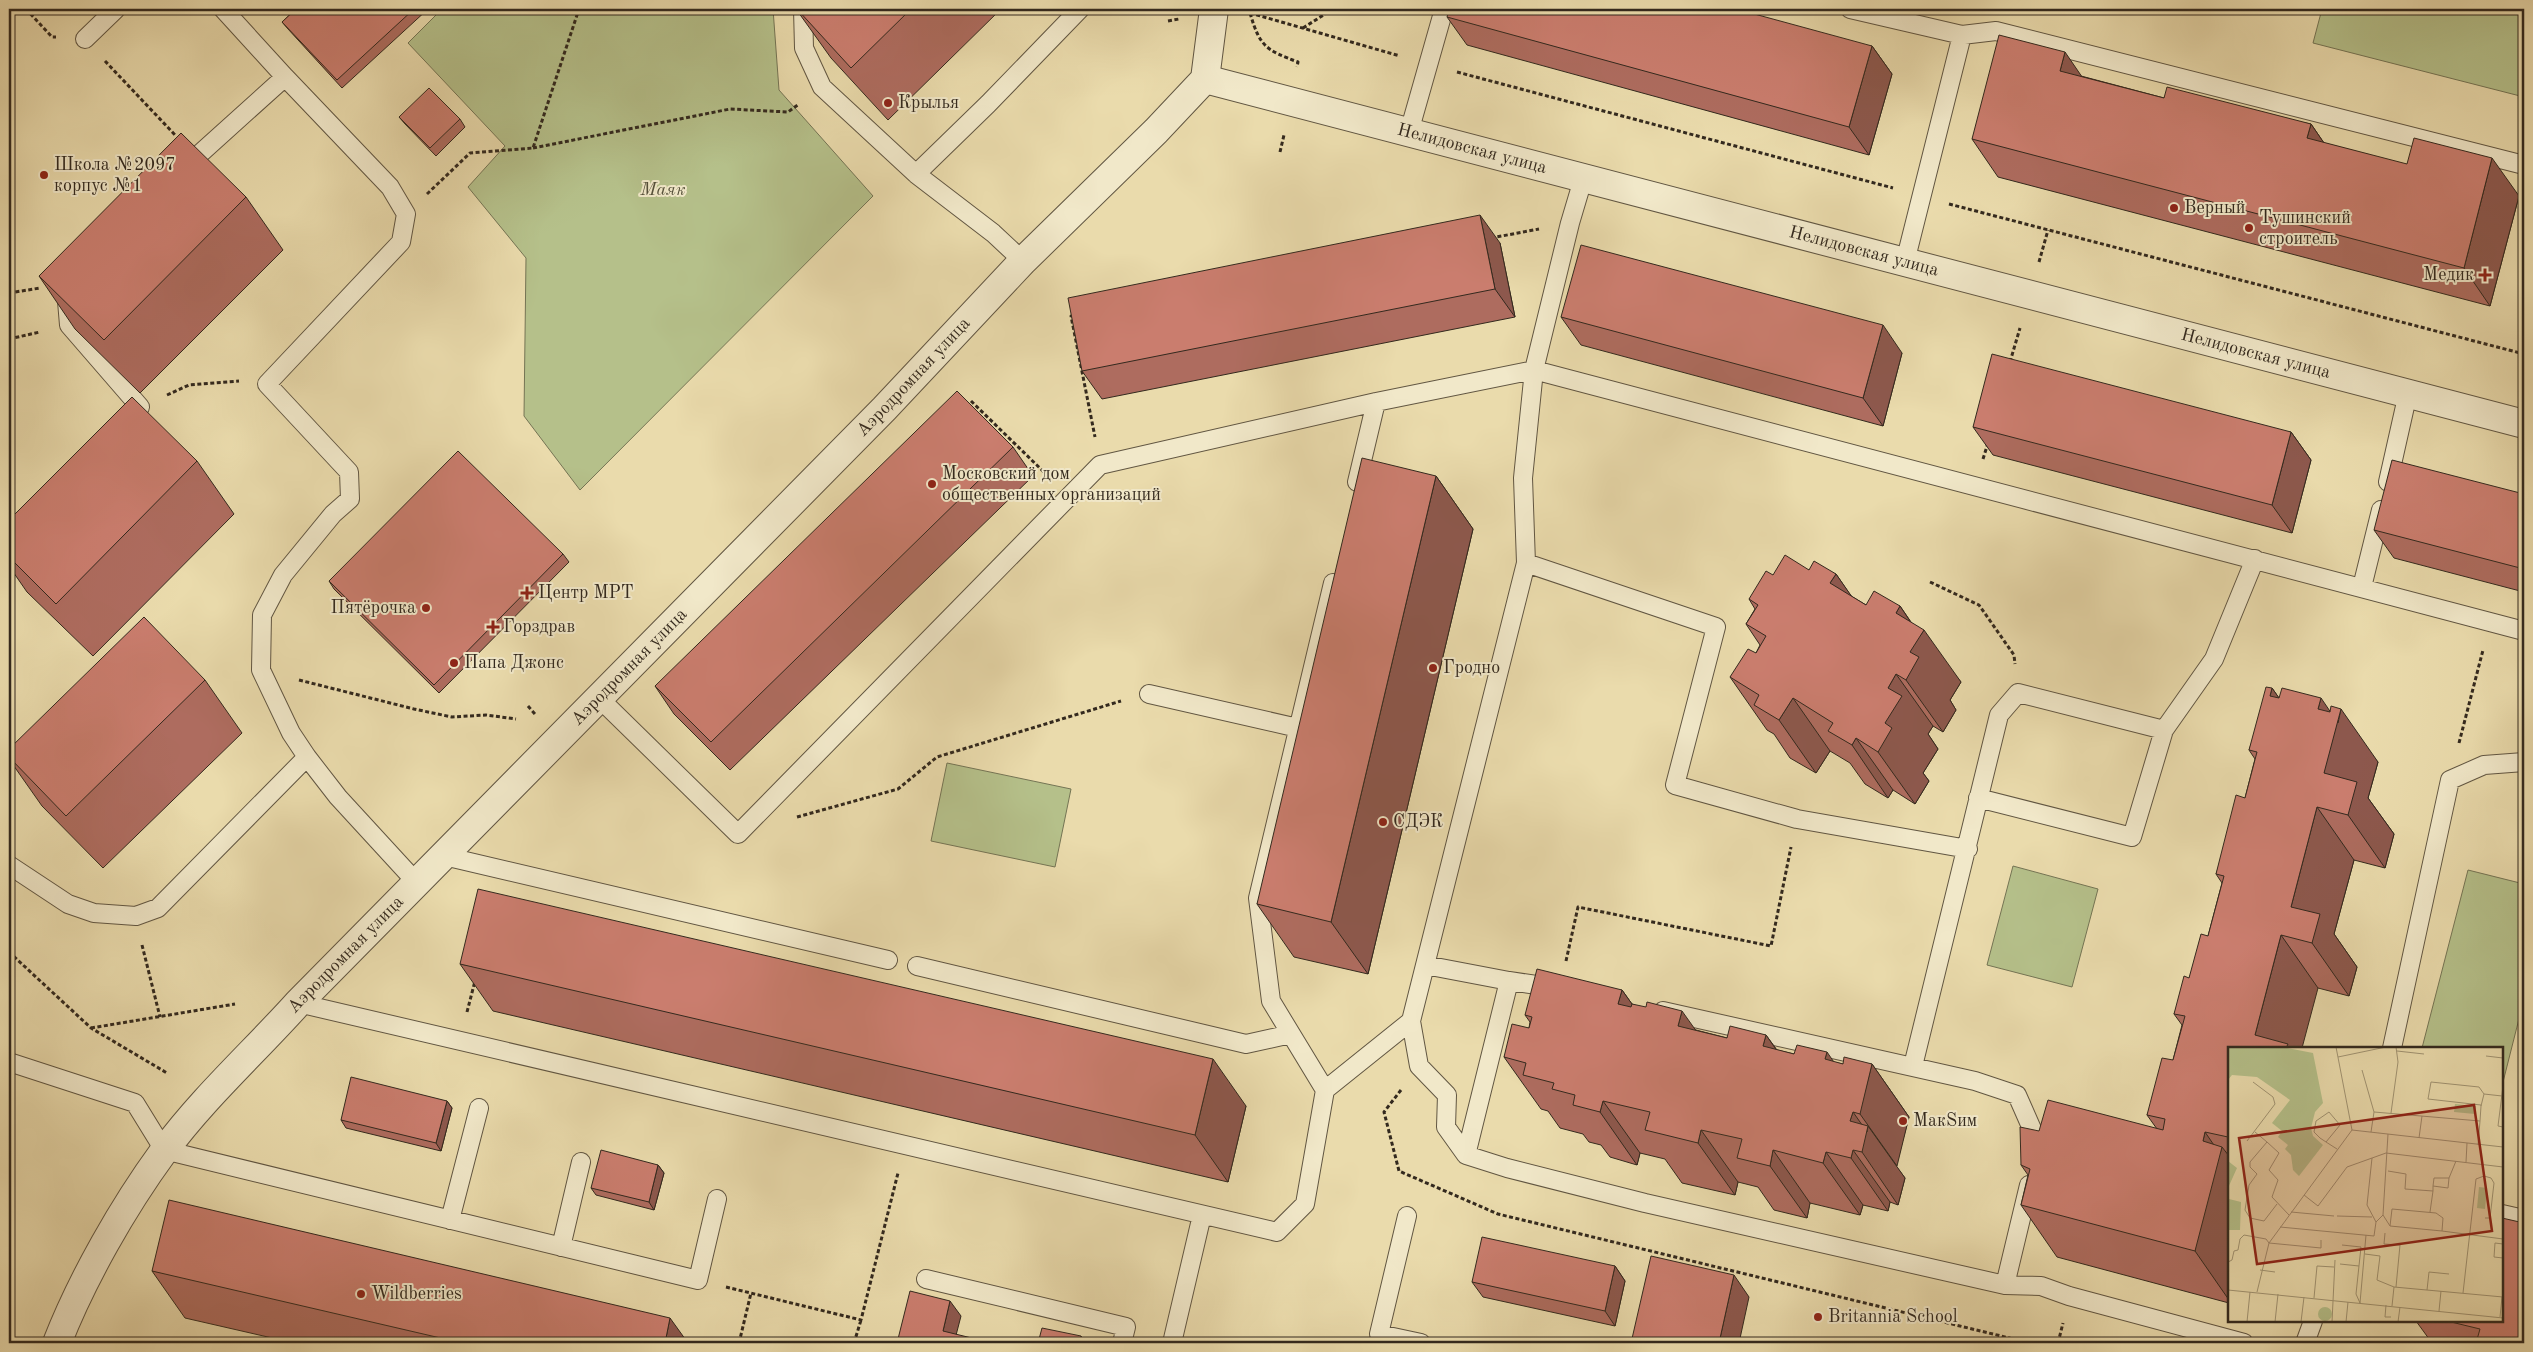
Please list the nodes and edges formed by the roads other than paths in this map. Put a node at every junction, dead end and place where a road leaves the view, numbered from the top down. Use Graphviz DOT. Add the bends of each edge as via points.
graph roads {
  1 [pos="116,9"];
  2 [pos="223,9"];
  3 [pos="803,9"];
  4 [pos="1080,9"];
  5 [pos="1444,9"];
  6 [pos="1850,9"];
  7 [pos="1214,12"];
  8 [pos="1962,35"];
  9 [pos="85,39"];
  10 [pos="285,77"];
  11 [pos="1205,79"];
  12 [pos="1409,132"];
  13 [pos="2524,165"];
  14 [pos="916,174"];
  15 [pos="1584,176"];
  16 [pos="167,184"];
  17 [pos="1023,262"];
  18 [pos="1905,262"];
  19 [pos="74,279"];
  20 [pos="1534,370"];
  21 [pos="2408,393"];
  22 [pos="1376,402"];
  23 [pos="2523,419"];
  24 [pos="117,424"];
  25 [pos="1353,498"];
  26 [pos="2256,560"];
  27 [pos="1526,563"];
  28 [pos="1337,565"];
  29 [pos="2362,587"];
  30 [pos="2524,631"];
  31 [pos="1149,694"];
  32 [pos="600,698"];
  33 [pos="1298,728"];
  34 [pos="2164,730"];
  35 [pos="307,757"];
  36 [pos="2524,762"];
  37 [pos="1978,798"];
  38 [pos="1968,849"];
  39 [pos="444,856"];
  40 [pos="9,866"];
  41 [pos="418,883"];
  42 [pos="888,960"];
  43 [pos="1425,965"];
  44 [pos="917,966"];
  45 [pos="1509,981"];
  46 [pos="1565,990"];
  47 [pos="298,1003"];
  48 [pos="1646,1008"];
  49 [pos="1412,1021"];
  50 [pos="1291,1034"];
  51 [pos="2392,1047"];
  52 [pos="9,1062"];
  53 [pos="1913,1066"];
  54 [pos="1324,1090"];
  55 [pos="479,1108"];
  56 [pos="164,1150"];
  57 [pos="1466,1155"];
  58 [pos="581,1162"];
  59 [pos="717,1199"];
  60 [pos="2503,1214"];
  61 [pos="1202,1215"];
  62 [pos="1407,1216"];
  63 [pos="2524,1219"];
  64 [pos="450,1220"];
  65 [pos="561,1247"];
  66 [pos="926,1279"];
  67 [pos="2005,1285"];
  68 [pos="2313,1322"];
  69 [pos="57,1343"];
  70 [pos="1122,1343"];
  71 [pos="1172,1343"];
  72 [pos="1421,1343"];
  73 [pos="2244,1343"];
  74 [pos="2304,1343"];
  1 -- 9 [label="lane"];
  2 -- 10 [label="lane"];
  3 -- 14 [label="lane" via="804,48 822,87"];
  4 -- 14 [label="lane"];
  5 -- 12 [label="lane"];
  6 -- 8 [label="lane"];
  7 -- 11 [label="street"];
  8 -- 13 [label="lane" via="1996,31"];
  8 -- 18 [label="lane"];
  10 -- 16 [label="lane"];
  10 -- 35 [label="lane" via="390,187 406,214 401,242 266,384 348,472 350,499 333,514 283,575 262,615 261,670 291,733"];
  11 -- 12 [label="street, Нелидовская улица"];
  11 -- 17 [label="street, Аэродромная улица"];
  12 -- 15 [label="street, Нелидовская улица"];
  14 -- 17 [label="lane" via="993,233"];
  15 -- 18 [label="street, Нелидовская улица"];
  15 -- 20 [label="lane"];
  17 -- 32 [label="street, Аэродромная улица" via="884,409"];
  18 -- 21 [label="street, Нелидовская улица"];
  19 -- 24 [label="lane" via="67,301 69,326 140,407"];
  20 -- 22 [label="lane"];
  20 -- 26 [label="lane"];
  20 -- 27 [label="lane" via="1523,478"];
  21 -- 23 [label="street, Нелидовская улица"];
  21 -- 29 [label="lane"];
  22 -- 25 [label="lane"];
  22 -- 32 [label="lane" via="1100,465 738,834"];
  26 -- 29 [label="lane"];
  26 -- 34 [label="lane" via="2214,659"];
  27 -- 38 [label="lane" via="1716,627 1675,785 1796,819"];
  27 -- 43 [label="lane"];
  28 -- 33 [label="lane"];
  29 -- 30 [label="lane"];
  31 -- 33 [label="lane"];
  32 -- 39 [label="street, Аэродромная улица"];
  33 -- 50 [label="lane" via="1258,898 1271,1001"];
  34 -- 37 [label="lane" via="2018,692 1999,715"];
  34 -- 37 [label="lane" via="2132,837"];
  35 -- 40 [label="lane" via="158,908 136,916 94,913 68,904"];
  35 -- 41 [label="lane" via="338,797"];
  36 -- 51 [label="lane" via="2484,765 2450,780"];
  37 -- 38 [label="lane"];
  38 -- 53 [label="lane"];
  39 -- 41 [label="street, Аэродромная улица"];
  39 -- 42 [label="lane"];
  41 -- 47 [label="street, Аэродромная улица"];
  43 -- 45 [label="lane"];
  43 -- 49 [label="lane"];
  44 -- 50 [label="lane" via="1246,1044"];
  45 -- 46 [label="lane"];
  45 -- 57 [label="lane"];
  47 -- 56 [label="street, Аэродромная улица"];
  47 -- 61 [label="lane"];
  48 -- 53 [label="lane"];
  49 -- 54 [label="lane"];
  49 -- 57 [label="lane" via="1419,1066 1447,1095 1446,1127"];
  50 -- 54 [label="lane"];
  52 -- 56 [label="lane" via="135,1103"];
  53 -- 67 [label="lane" via="2017,1095 2039,1145"];
  54 -- 61 [label="lane" via="1305,1204 1277,1232"];
  55 -- 64 [label="lane"];
  56 -- 64 [label="lane"];
  56 -- 69 [label="street, Аэродромная улица" via="107,1242"];
  57 -- 67 [label="lane" via="1645,1203"];
  58 -- 65 [label="lane"];
  59 -- 65 [label="lane" via="698,1280"];
  60 -- 63 [label="lane"];
  61 -- 71 [label="lane"];
  62 -- 72 [label="lane" via="1379,1334"];
  64 -- 65 [label="lane"];
  66 -- 70 [label="lane" via="1126,1327"];
  67 -- 73 [label="lane" via="2041,1286"];
  68 -- 74 [label="lane"];
}
